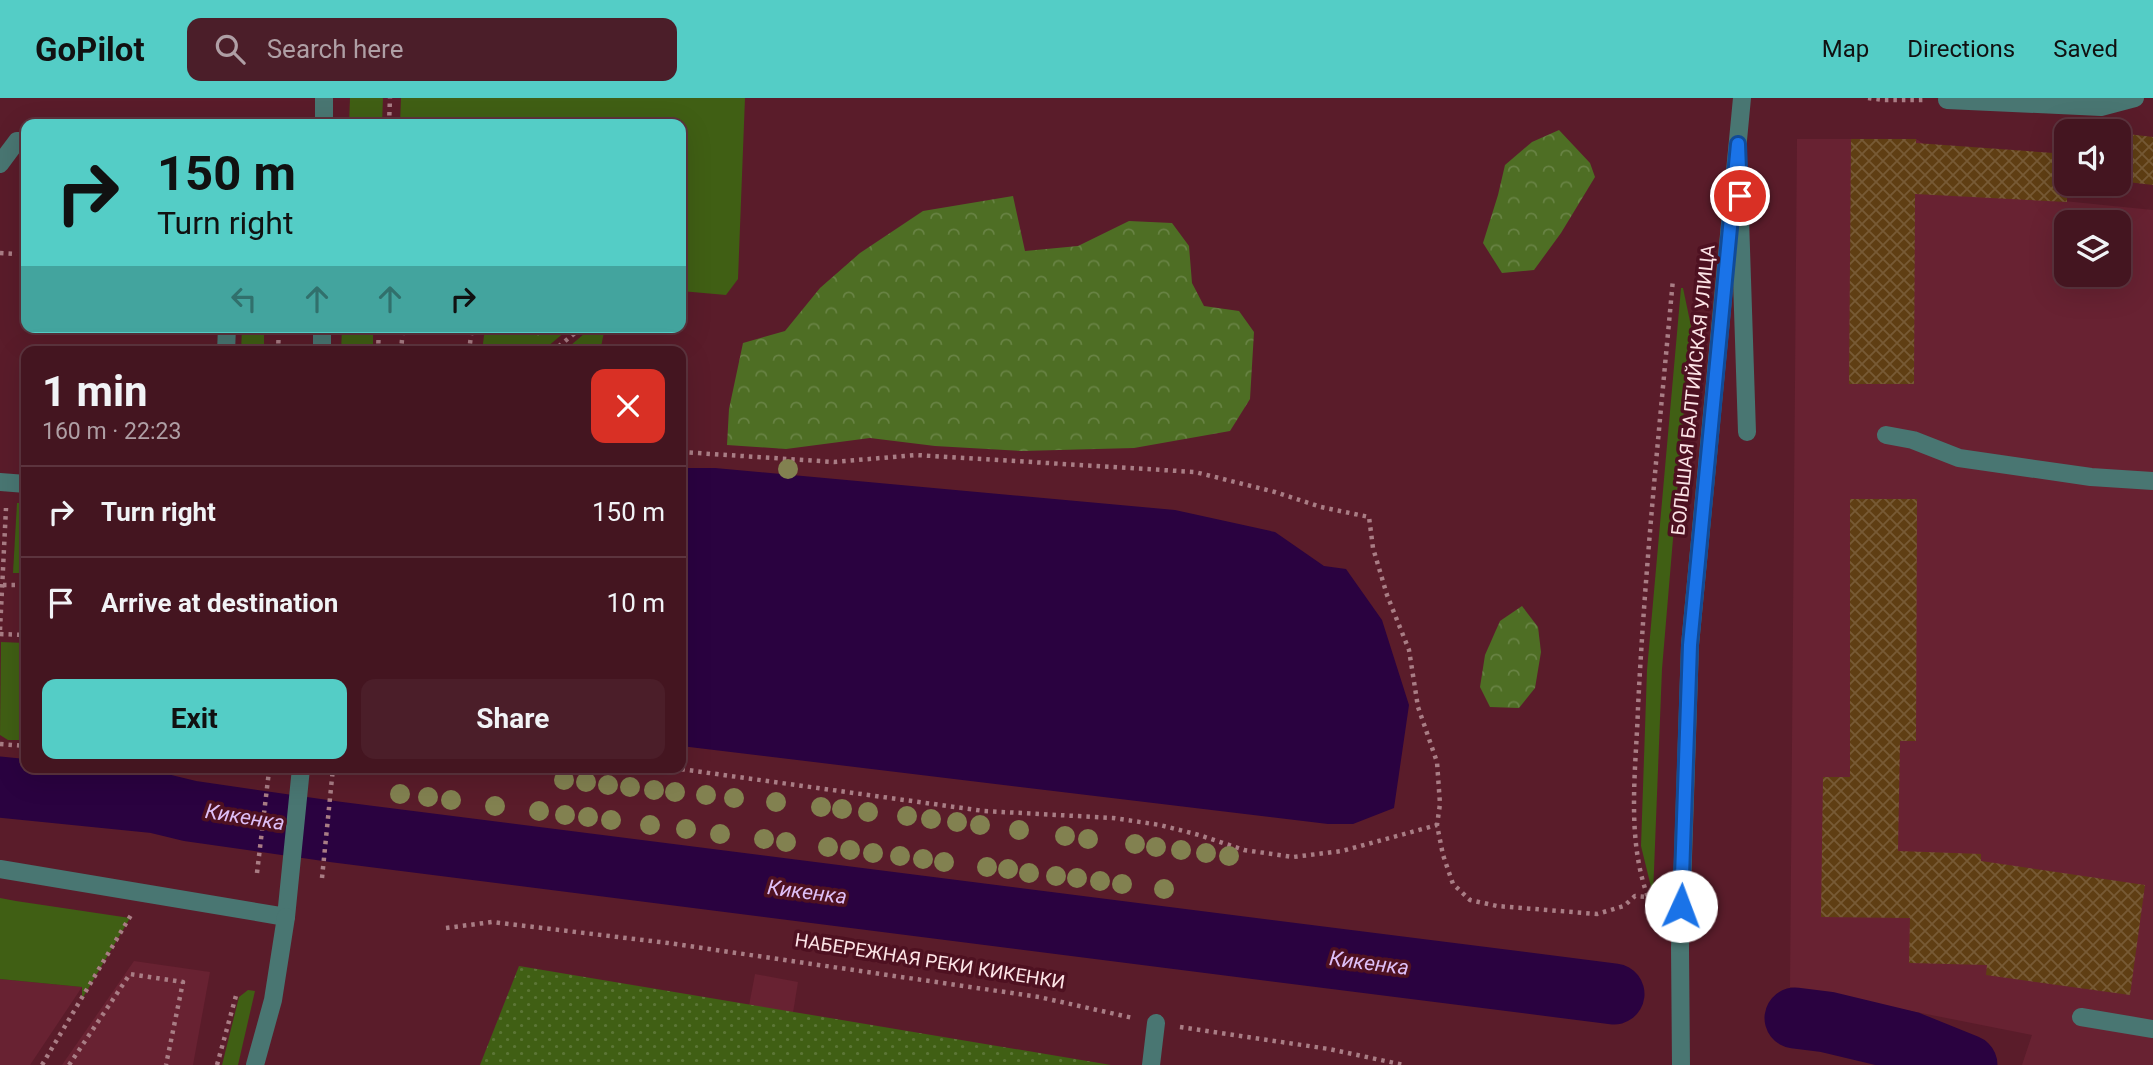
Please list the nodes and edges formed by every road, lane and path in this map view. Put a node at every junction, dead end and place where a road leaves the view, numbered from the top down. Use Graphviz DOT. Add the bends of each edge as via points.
graph roads {
  1 [pos="324,98"];
  2 [pos="390,98"];
  3 [pos="1742,98"];
  4 [pos="1868,98"];
  5 [pos="2135,98"];
  6 [pos="1939,100"];
  7 [pos="324,119"];
  8 [pos="389,119"];
  9 [pos="21,141"];
  10 [pos="1738,144"];
  11 [pos="0,164"];
  12 [pos="0,253"];
  13 [pos="17,254"];
  14 [pos="1673,279"];
  15 [pos="575,333"];
  16 [pos="559,346"];
  17 [pos="1747,432"];
  18 [pos="1886,435"];
  19 [pos="686,452"];
  20 [pos="2153,481"];
  21 [pos="3,483"];
  22 [pos="21,484"];
  23 [pos="1,585"];
  24 [pos="21,585"];
  25 [pos="0,632"];
  26 [pos="21,634"];
  27 [pos="0,741"];
  28 [pos="21,746"];
  29 [pos="686,770"];
  30 [pos="268,773"];
  31 [pos="301,773"];
  32 [pos="332,773"];
  33 [pos="1437,825"];
  34 [pos="0,869"];
  35 [pos="257,873"];
  36 [pos="322,878"];
  37 [pos="130,917"];
  38 [pos="286,917"];
  39 [pos="446,928"];
  40 [pos="237,992"];
  41 [pos="2081,1017"];
  42 [pos="1156,1023"];
  43 [pos="2153,1029"];
  44 [pos="42,1065"];
  45 [pos="69,1065"];
  46 [pos="166,1065"];
  47 [pos="217,1065"];
  48 [pos="255,1065"];
  49 [pos="1151,1065"];
  50 [pos="1404,1065"];
  51 [pos="1681,1065"];
  1 -- 7 [label="street"];
  2 -- 8 [label="path"];
  3 -- 10 [label="street, БОЛЬШАЯ БАЛТИЙСКАЯ УЛИЦА"];
  4 -- 6 [label="path"];
  5 -- 6 [label="street" via="2101,107"];
  9 -- 11 [label="street"];
  10 -- 17 [label="street"];
  10 -- 51 [label="street, БОЛЬШАЯ БАЛТИЙСКАЯ УЛИЦА" via="1690,645 1680,948"];
  12 -- 13 [label="path"];
  14 -- 33 [label="path" via="1643,604 1637,748 1634,848 1648,897 1635,896 1624,906 1597,914 1470,900 1453,884"];
  15 -- 16 [label="path"];
  18 -- 20 [label="street" via="1959,458"];
  19 -- 33 [label="path" via="834,462 916,455 1195,472 1369,517 1373,548 1409,650 1418,706 1437,762"];
  21 -- 22 [label="street"];
  21 -- 23 [label="path"];
  23 -- 24 [label="path"];
  23 -- 25 [label="path"];
  25 -- 26 [label="path"];
  27 -- 28 [label="path"];
  29 -- 33 [label="path" via="984,811 1113,818 1160,825 1244,850 1293,857 1342,851"];
  30 -- 35 [label="path"];
  31 -- 38 [label="street"];
  32 -- 36 [label="path"];
  34 -- 38 [label="street"];
  37 -- 44 [label="path"];
  38 -- 48 [label="street"];
  39 -- 42 [label="path, НАБЕРЕЖНАЯ РЕКИ КИКЕНКИ" via="492,922 668,943 1039,997"];
  40 -- 47 [label="path"];
  41 -- 43 [label="street"];
  42 -- 49 [label="street"];
  42 -- 50 [label="path, НАБЕРЕЖНАЯ РЕКИ КИКЕНКИ"];
  45 -- 46 [label="path" via="130,974 183,982"];
}
